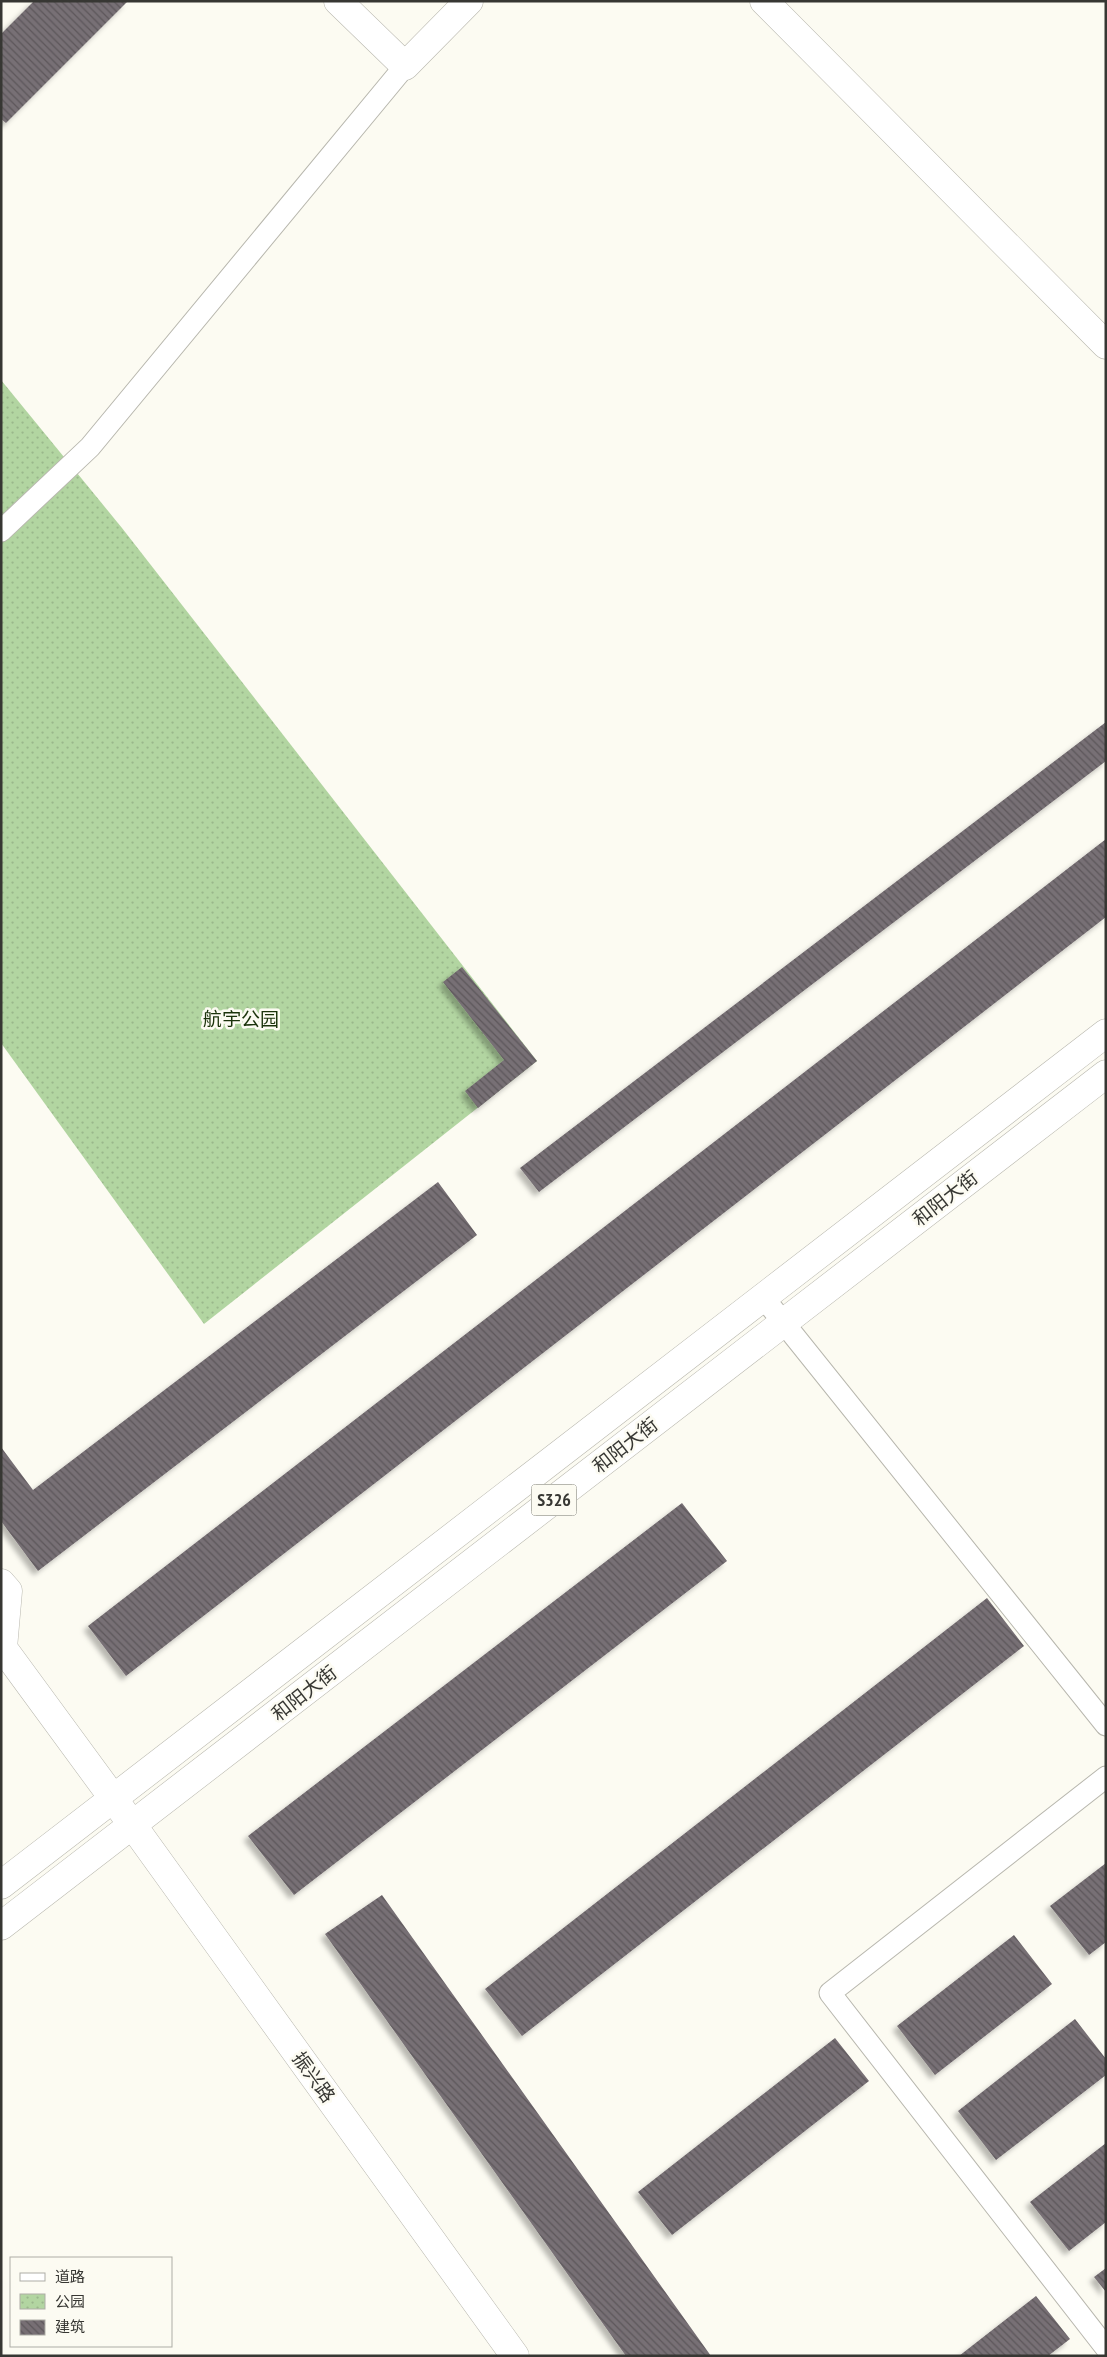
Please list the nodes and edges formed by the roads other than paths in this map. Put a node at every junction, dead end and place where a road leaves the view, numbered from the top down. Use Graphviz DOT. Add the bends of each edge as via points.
graph roads {
  1 [pos="338,1"];
  2 [pos="764,1"];
  3 [pos="456,5"];
  4 [pos="404,66"];
  5 [pos="1106,345"];
  6 [pos="1,531"];
  7 [pos="1106,1032"];
  8 [pos="1106,1074"];
  9 [pos="763,1297"];
  10 [pos="784,1323"];
  11 [pos="1,1583"];
  12 [pos="2,1648"];
  13 [pos="1106,1725"];
  14 [pos="1106,1777"];
  15 [pos="113,1798"];
  16 [pos="132,1825"];
  17 [pos="1,1885"];
  18 [pos="1,1926"];
  19 [pos="1106,2348"];
  20 [pos="515,2356"];
  1 -- 4 [label="main road"];
  2 -- 5 [label="main road"];
  3 -- 4 [label="main road"];
  4 -- 6 [label="lane" via="90,447"];
  7 -- 9 [label="main road, 和阳大街 / S326"];
  8 -- 10 [label="main road, 和阳大街 / S326"];
  9 -- 10 [label="lane"];
  9 -- 15 [label="main road, 和阳大街 / S326"];
  10 -- 13 [label="lane"];
  10 -- 16 [label="main road, 和阳大街 / S326"];
  11 -- 12 [label="main road" via="8,1591"];
  12 -- 15 [label="main road, 振兴路"];
  14 -- 19 [label="lane" via="830,1994"];
  15 -- 16 [label="main road, 振兴路"];
  15 -- 17 [label="main road, 和阳大街 / S326"];
  16 -- 18 [label="main road, 和阳大街 / S326"];
  16 -- 20 [label="main road, 振兴路"];
}
